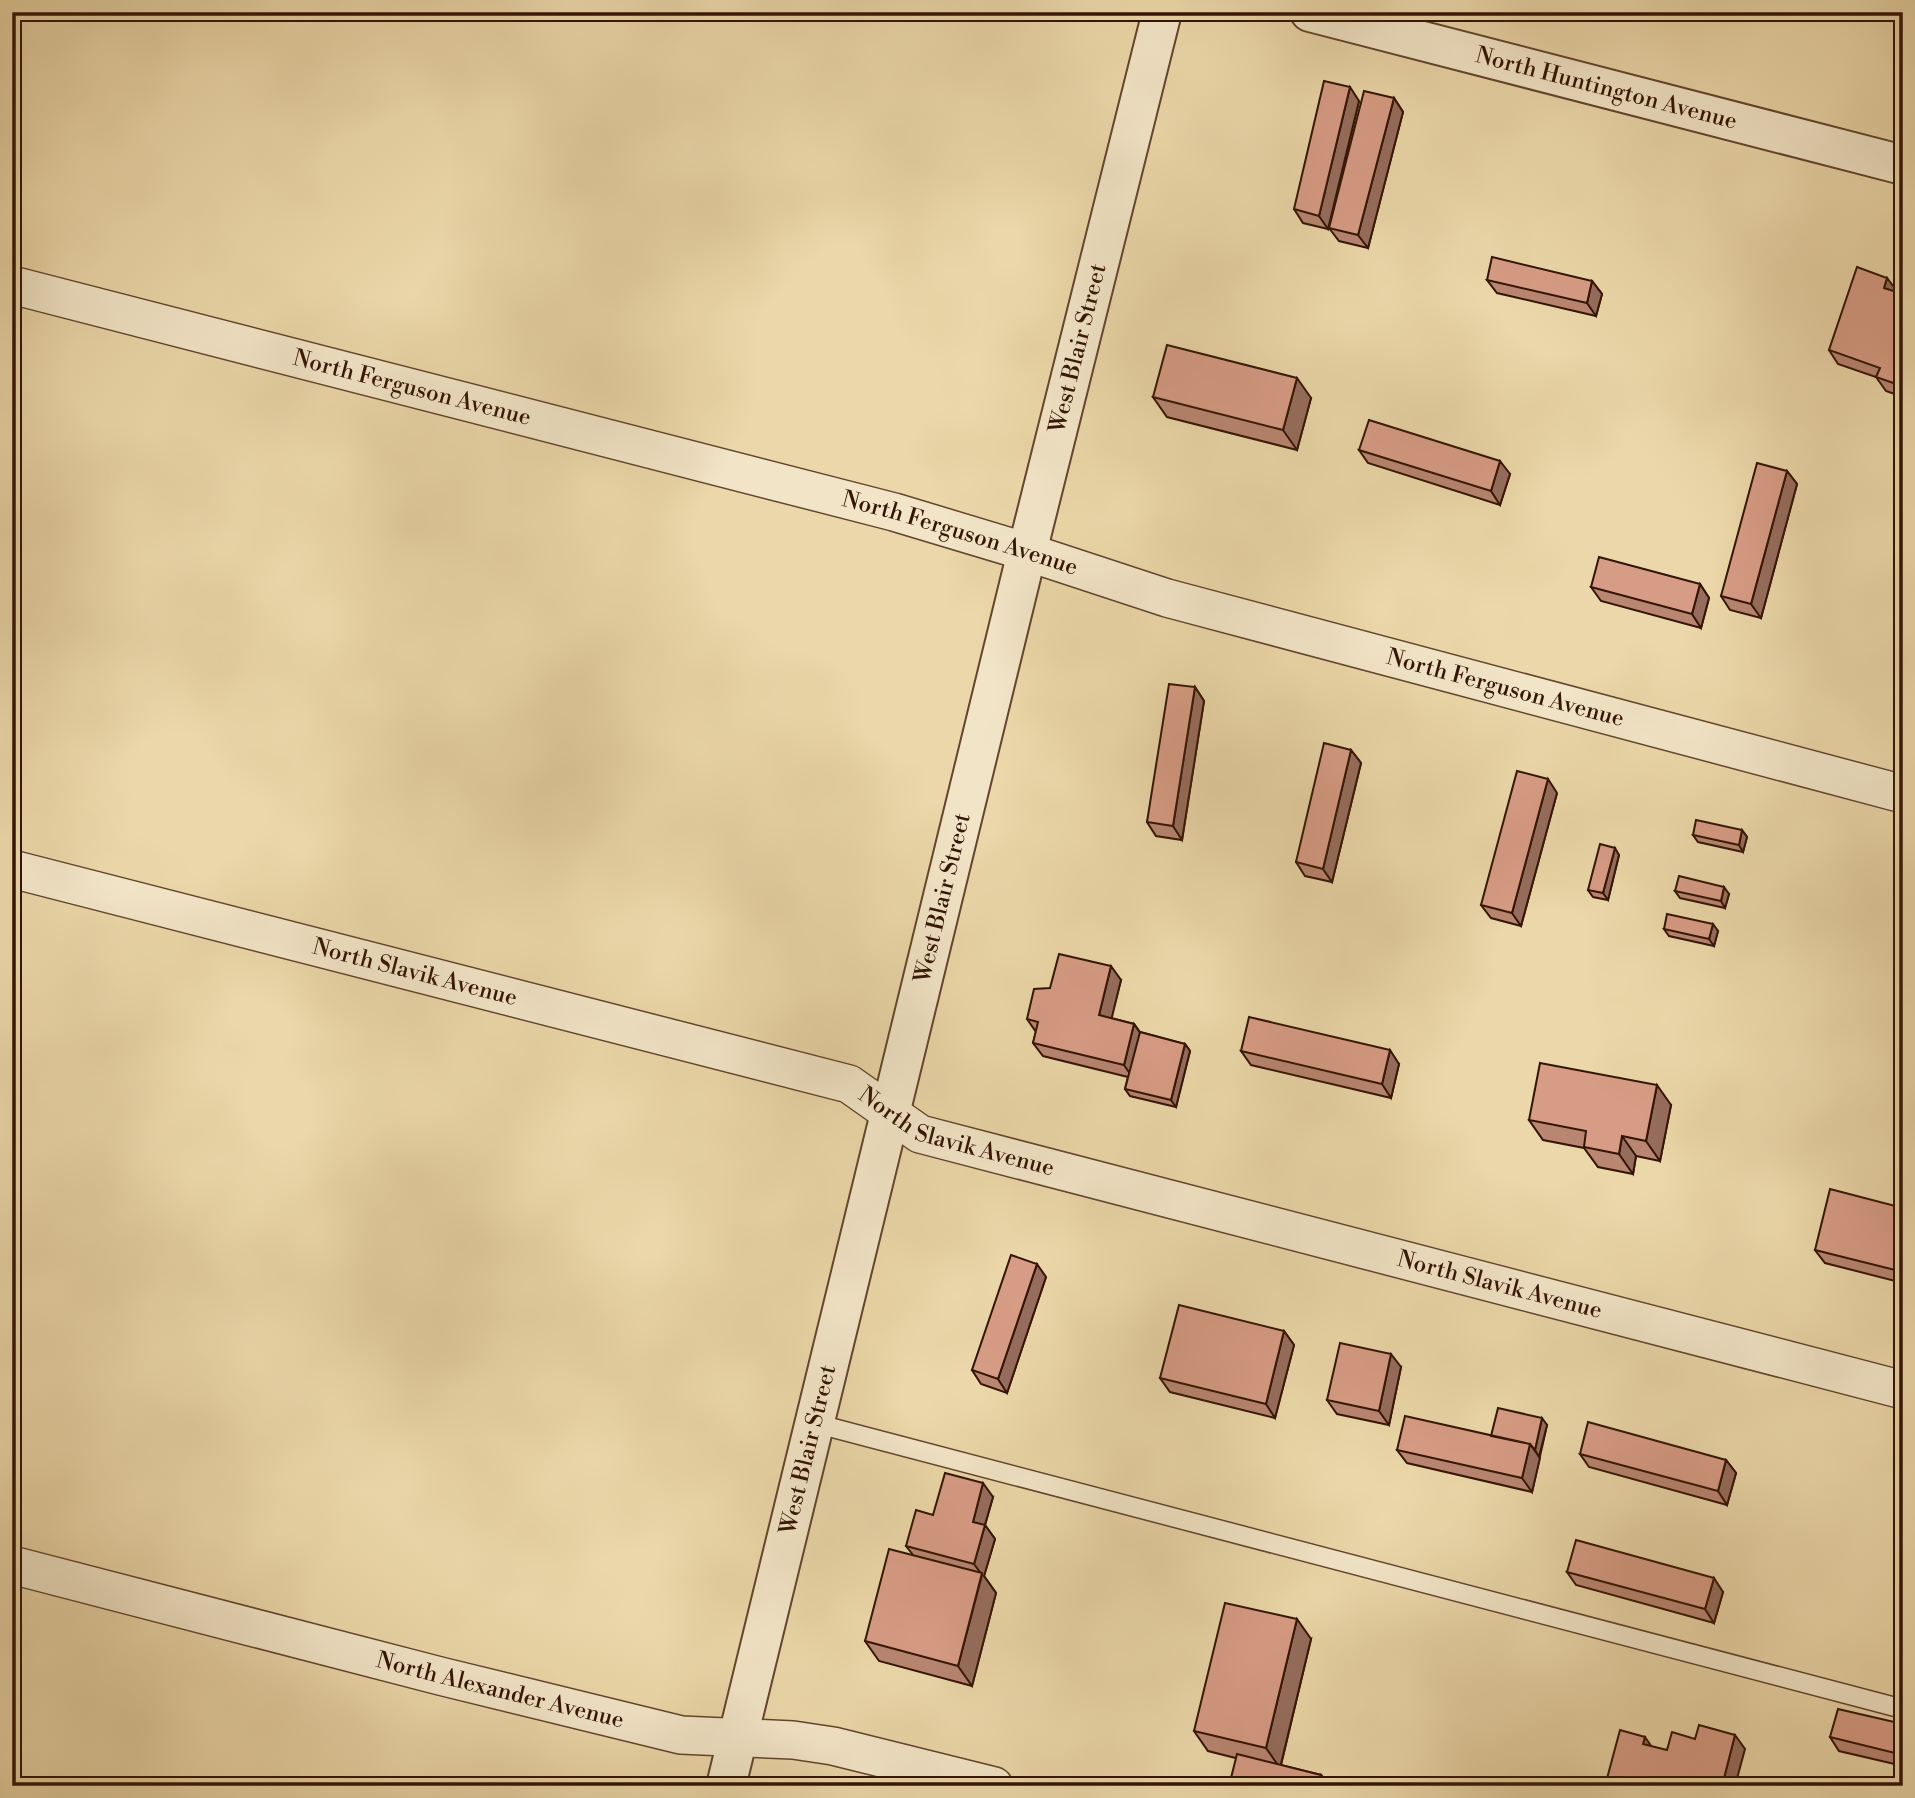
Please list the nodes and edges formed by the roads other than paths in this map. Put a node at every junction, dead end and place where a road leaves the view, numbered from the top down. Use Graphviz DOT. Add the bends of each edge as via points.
graph roads {
  1 [pos="1162,12"];
  2 [pos="1310,12"];
  3 [pos="1903,165"];
  4 [pos="12,285"];
  5 [pos="1027,552"];
  6 [pos="1903,793"];
  7 [pos="12,869"];
  8 [pos="890,1111"];
  9 [pos="1903,1390"];
  10 [pos="814,1423"];
  11 [pos="12,1565"];
  12 [pos="1903,1709"];
  13 [pos="738,1737"];
  14 [pos="726,1786"];
  15 [pos="994,1786"];
  1 -- 5 [label="street, West Blair Street"];
  2 -- 3 [label="street, North Huntington Avenue"];
  4 -- 5 [label="street, North Ferguson Avenue" via="894,512"];
  5 -- 6 [label="street, North Ferguson Avenue" via="1257,623"];
  5 -- 8 [label="street, West Blair Street"];
  7 -- 8 [label="street, North Slavik Avenue" via="849,1084"];
  8 -- 9 [label="street, North Slavik Avenue" via="920,1134"];
  8 -- 10 [label="street, West Blair Street"];
  10 -- 12 [label="lane"];
  10 -- 13 [label="street, West Blair Street"];
  11 -- 13 [label="street, North Alexander Avenue" via="681,1735"];
  13 -- 14 [label="street, West Blair Street"];
  13 -- 15 [label="street, North Alexander Avenue" via="833,1746"];
}
